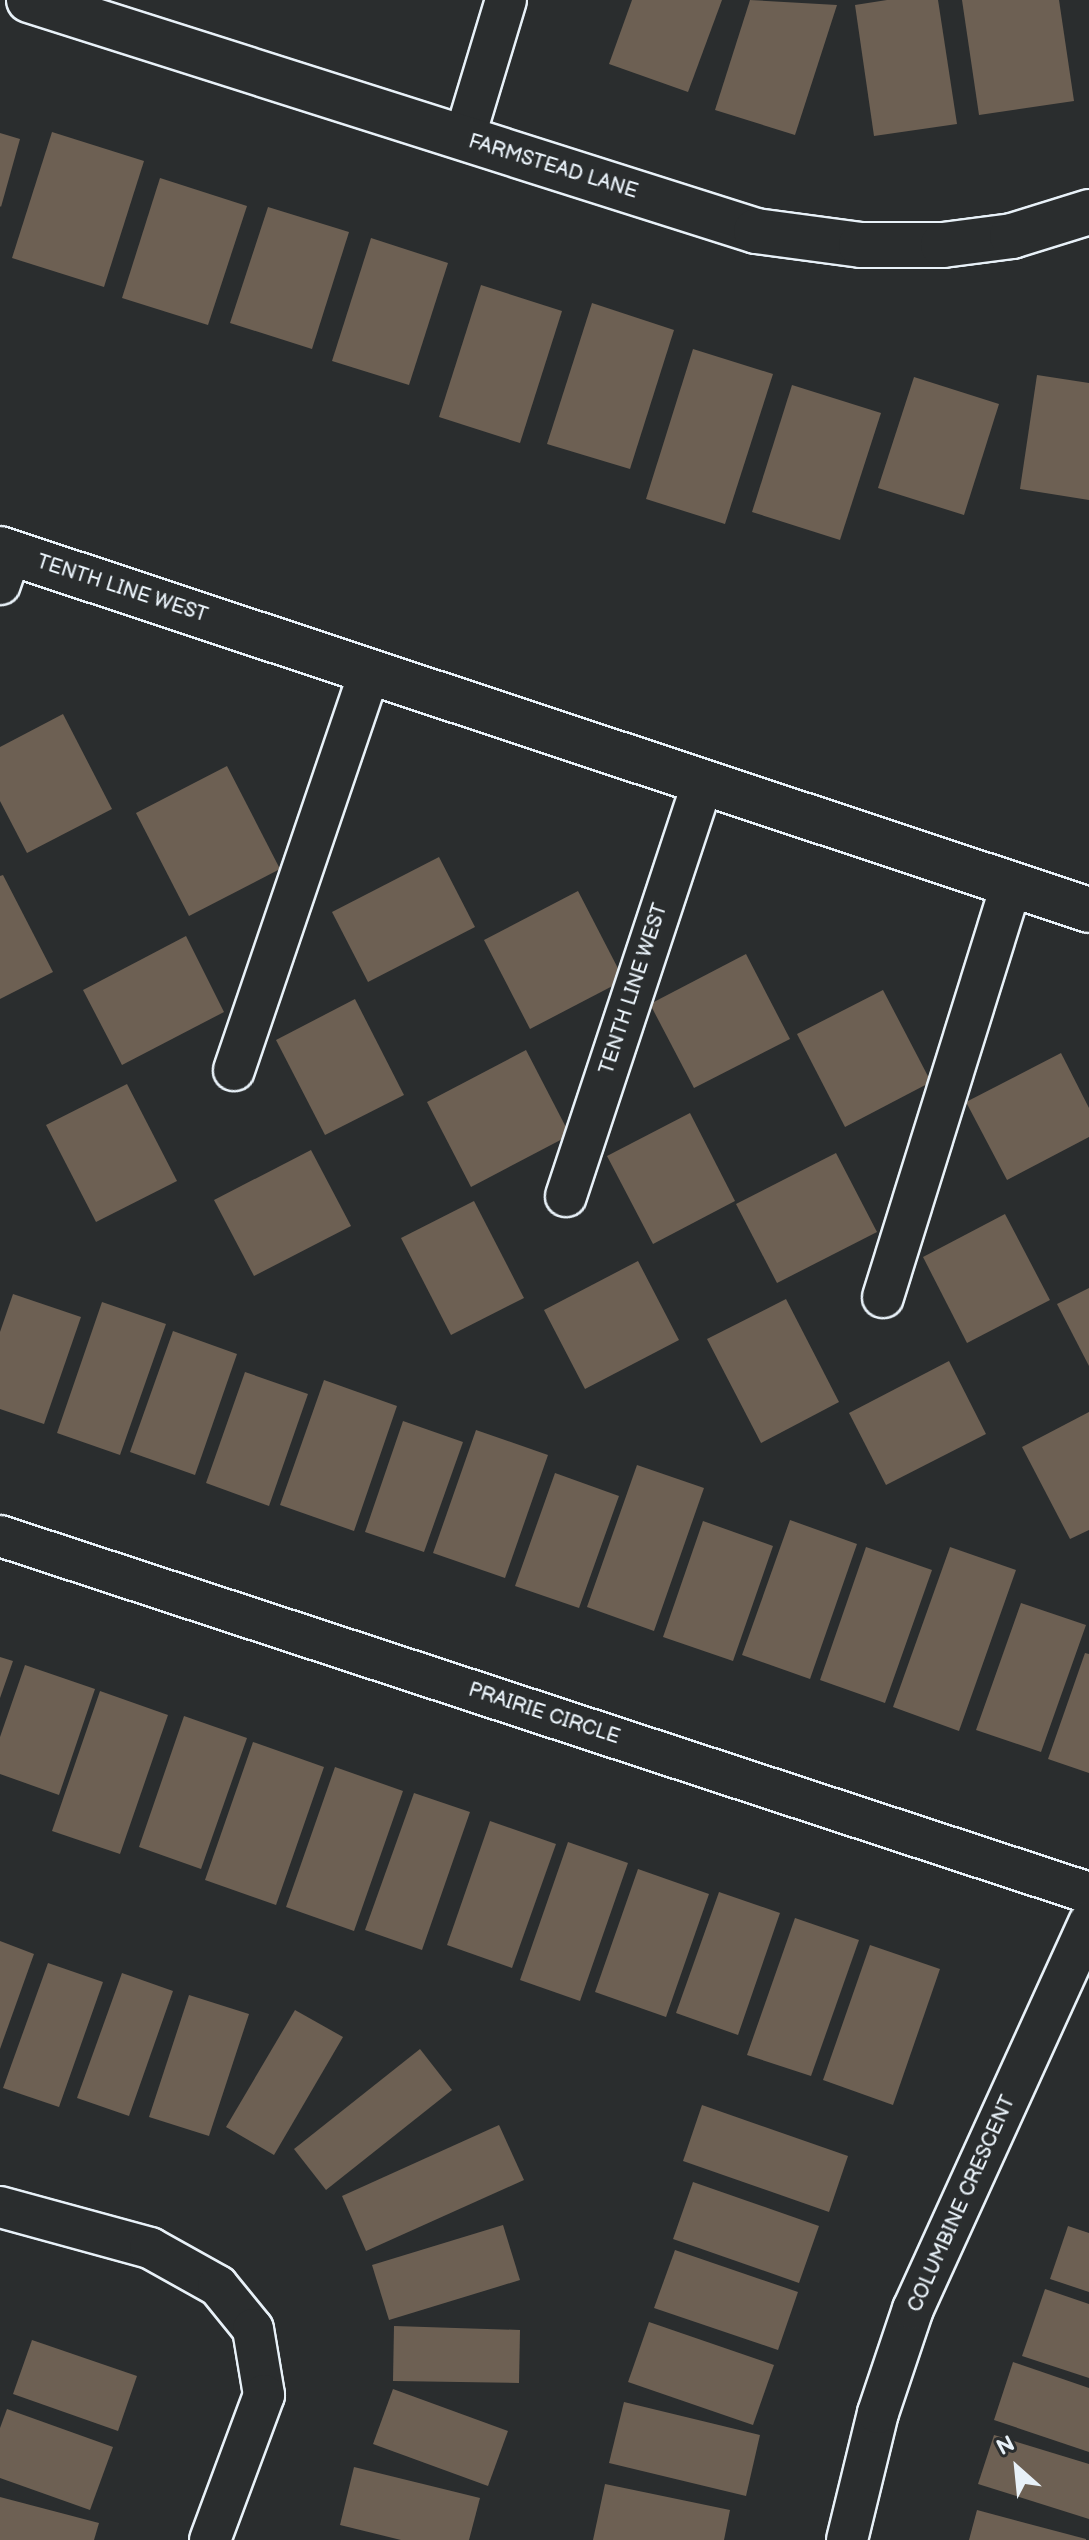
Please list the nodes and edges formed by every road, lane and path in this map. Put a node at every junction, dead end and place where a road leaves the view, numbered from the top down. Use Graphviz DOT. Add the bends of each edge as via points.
graph roads {
  1 [pos="29,0"];
  2 [pos="506,0"];
  3 [pos="464,139"];
  4 [pos="1089,212"];
  5 [pos="4,562"];
  6 [pos="370,671"];
  7 [pos="703,782"];
  8 [pos="1012,884"];
  9 [pos="1089,910"];
  10 [pos="234,1070"];
  11 [pos="566,1196"];
  12 [pos="883,1297"];
  13 [pos="0,1536"];
  14 [pos="1089,1893"];
  15 [pos="1089,1922"];
  16 [pos="0,2207"];
  17 [pos="210,2540"];
  18 [pos="847,2540"];
  1 -- 3 [label="street, FARMSTEAD LANE"];
  2 -- 3 [label="street"];
  3 -- 4 [label="street, FARMSTEAD LANE" via="756,231 861,245 943,245 1012,236"];
  5 -- 6 [label="street, TENTH LINE WEST"];
  6 -- 7 [label="street, TENTH LINE WEST"];
  6 -- 10 [label="street"];
  7 -- 8 [label="street, TENTH LINE WEST"];
  7 -- 11 [label="street, TENTH LINE WEST"];
  8 -- 9 [label="street, TENTH LINE WEST"];
  8 -- 12 [label="street"];
  13 -- 14 [label="street, PRAIRIE CIRCLE"];
  15 -- 18 [label="street, COLUMBINE CRESCENT" via="913,2309 878,2413"];
  16 -- 17 [label="street" via="150,2248 218,2286 253,2329 264,2395"];
}
